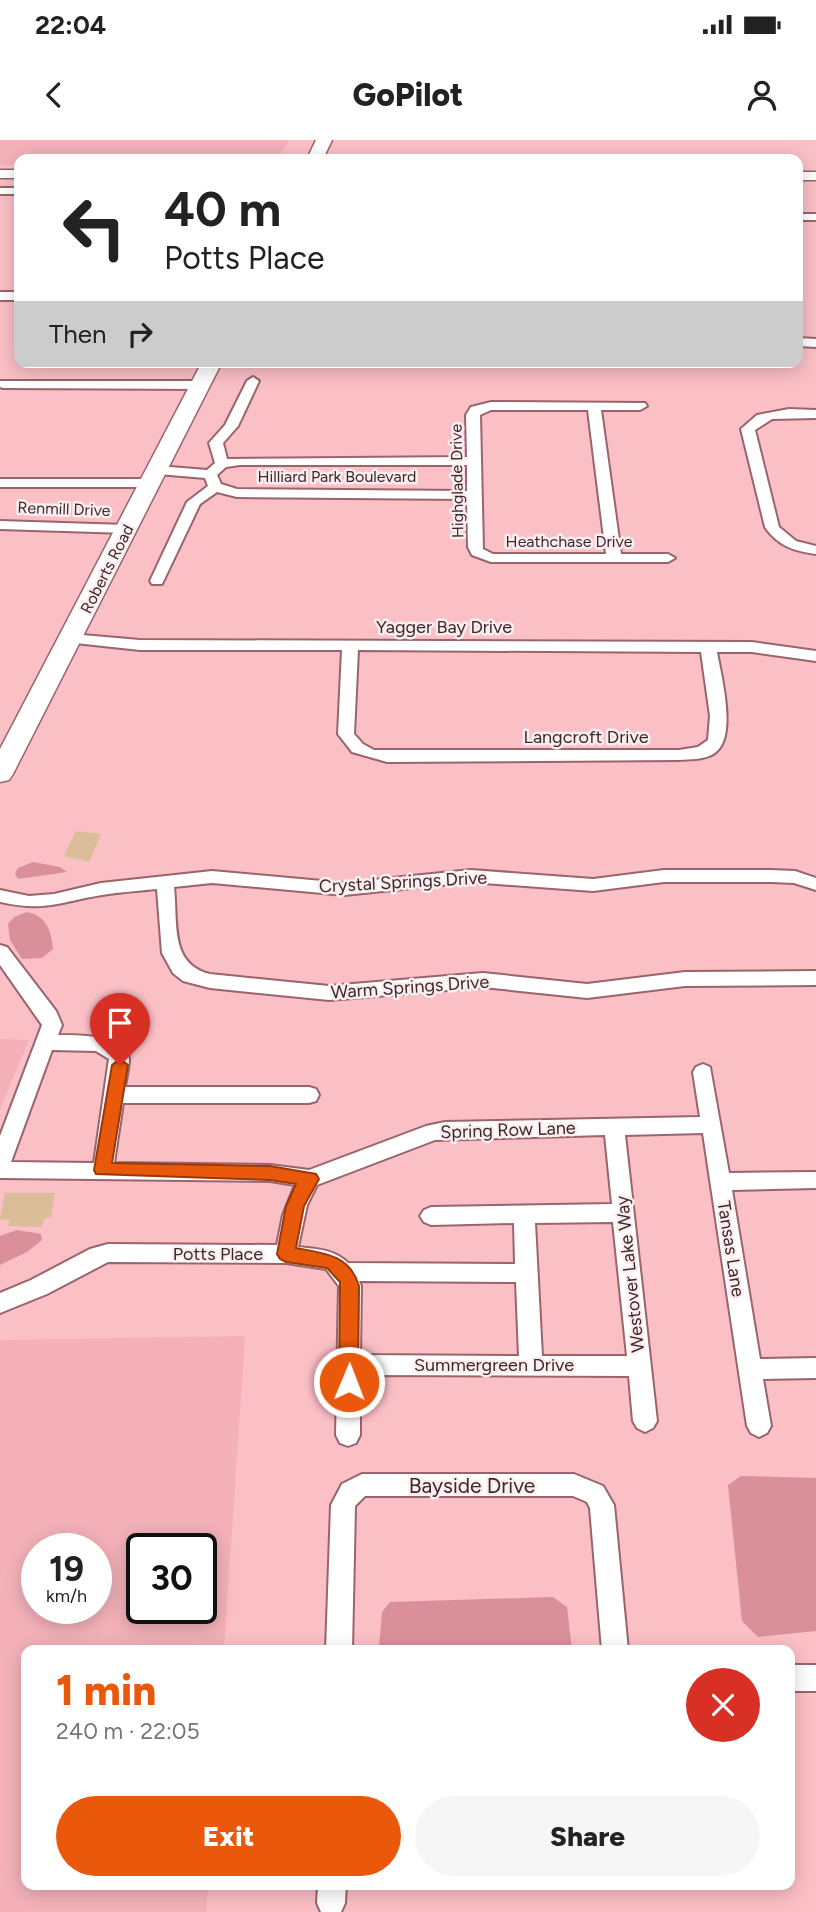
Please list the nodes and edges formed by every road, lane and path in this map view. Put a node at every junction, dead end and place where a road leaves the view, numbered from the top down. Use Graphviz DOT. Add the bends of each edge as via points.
graph roads {
  1 [pos="209,368"];
  2 [pos="253,381"];
  3 [pos="3,384"];
  4 [pos="200,385"];
  5 [pos="594,406"];
  6 [pos="640,406"];
  7 [pos="816,414"];
  8 [pos="474,461"];
  9 [pos="222,464"];
  10 [pos="154,476"];
  11 [pos="212,480"];
  12 [pos="0,484"];
  13 [pos="474,495"];
  14 [pos="0,525"];
  15 [pos="127,529"];
  16 [pos="475,547"];
  17 [pos="816,550"];
  18 [pos="614,557"];
  19 [pos="668,558"];
  20 [pos="157,581"];
  21 [pos="71,639"];
  22 [pos="350,645"];
  23 [pos="708,647"];
  24 [pos="816,656"];
  25 [pos="0,774"];
  26 [pos="165,881"];
  27 [pos="816,884"];
  28 [pos="2,901"];
  29 [pos="0,952"];
  30 [pos="816,978"];
  31 [pos="46,1043"];
  32 [pos="703,1072"];
  33 [pos="309,1095"];
  34 [pos="115,1096"];
  35 [pos="711,1125"];
  36 [pos="614,1126"];
  37 [pos="0,1163"];
  38 [pos="0,1170"];
  39 [pos="103,1170"];
  40 [pos="310,1179"];
  41 [pos="816,1180"];
  42 [pos="721,1182"];
  43 [pos="624,1213"];
  44 [pos="524,1215"];
  45 [pos="431,1216"];
  46 [pos="286,1254"];
  47 [pos="343,1272"];
  48 [pos="527,1273"];
  49 [pos="0,1303"];
  50 [pos="349,1364"];
  51 [pos="531,1366"];
  52 [pos="639,1366"];
  53 [pos="816,1368"];
  54 [pos="751,1369"];
  55 [pos="645,1421"];
  56 [pos="759,1426"];
  57 [pos="348,1435"];
  58 [pos="339,1645"];
  59 [pos="615,1645"];
  60 [pos="795,1678"];
  61 [pos="816,1678"];
  1 -- 4 [label="main road, Roberts Road"];
  2 -- 9 [label="street" via="231,426 216,443"];
  3 -- 4 [label="street"];
  4 -- 10 [label="main road, Roberts Road"];
  5 -- 6 [label="street"];
  5 -- 8 [label="street, Highglade Drive" via="476,410"];
  5 -- 18 [label="street"];
  7 -- 17 [label="street" via="770,415 755,420 748,429 772,527 789,544"];
  8 -- 9 [label="street, Hilliard Park Boulevard"];
  8 -- 13 [label="street, Highglade Drive"];
  9 -- 11 [label="street"];
  10 -- 11 [label="street, Hilliard Park Boulevard"];
  10 -- 12 [label="street, Hilliard Park Boulevard"];
  10 -- 15 [label="main road, Roberts Road"];
  11 -- 13 [label="street, Hilliard Park Boulevard" via="237,493"];
  11 -- 20 [label="street" via="194,502"];
  13 -- 16 [label="street, Highglade Drive"];
  14 -- 15 [label="street, Renmill Drive"];
  15 -- 21 [label="main road, Roberts Road"];
  16 -- 18 [label="street, Heathchase Drive" via="491,558"];
  18 -- 19 [label="street, Heathchase Drive"];
  21 -- 22 [label="street, Yagger Bay Drive" via="140,645"];
  21 -- 25 [label="main road, Roberts Road"];
  22 -- 23 [label="street, Yagger Bay Drive"];
  22 -- 23 [label="street, Langcroft Drive" via="345,726 349,741 387,757 702,752 717,741 720,726"];
  23 -- 24 [label="street, Yagger Bay Drive" via="775,649"];
  26 -- 27 [label="street, Crystal Springs Drive" via="212,877 344,888 471,876 593,885 664,876 735,875 795,877"];
  26 -- 28 [label="street, Crystal Springs Drive" via="54,900"];
  26 -- 30 [label="street, Warm Springs Drive" via="171,953 180,968 210,982 330,993 483,980 596,990 685,979"];
  29 -- 31 [label="street" via="52,1019"];
  31 -- 34 [label="street" via="106,1046 117,1053 120,1065"];
  31 -- 37 [label="street"];
  32 -- 35 [label="street, Tansas Lane"];
  33 -- 34 [label="street"];
  34 -- 39 [label="street"];
  35 -- 36 [label="street, Spring Row Lane"];
  35 -- 42 [label="street, Tansas Lane"];
  36 -- 40 [label="street, Spring Row Lane" via="433,1132"];
  36 -- 43 [label="street, Westover Lake Way"];
  38 -- 39 [label="street"];
  39 -- 40 [label="street" via="270,1173"];
  40 -- 46 [label="street" via="295,1206"];
  41 -- 42 [label="street"];
  42 -- 54 [label="street, Tansas Lane"];
  43 -- 44 [label="street"];
  43 -- 52 [label="street, Westover Lake Way"];
  44 -- 45 [label="street"];
  44 -- 48 [label="street"];
  46 -- 47 [label="street, Potts Place" via="332,1261"];
  46 -- 49 [label="street, Potts Place" via="103,1254"];
  47 -- 48 [label="street, Potts Place"];
  47 -- 50 [label="street" via="350,1286"];
  48 -- 51 [label="street"];
  50 -- 51 [label="street, Summergreen Drive"];
  50 -- 57 [label="street"];
  51 -- 52 [label="street, Summergreen Drive"];
  52 -- 55 [label="street, Westover Lake Way"];
  53 -- 54 [label="street"];
  54 -- 56 [label="street, Tansas Lane"];
  58 -- 59 [label="street, Bayside Drive" via="343,1506 350,1492 362,1485 574,1485 595,1494 602,1505"];
  60 -- 61 [label="street"];
}
